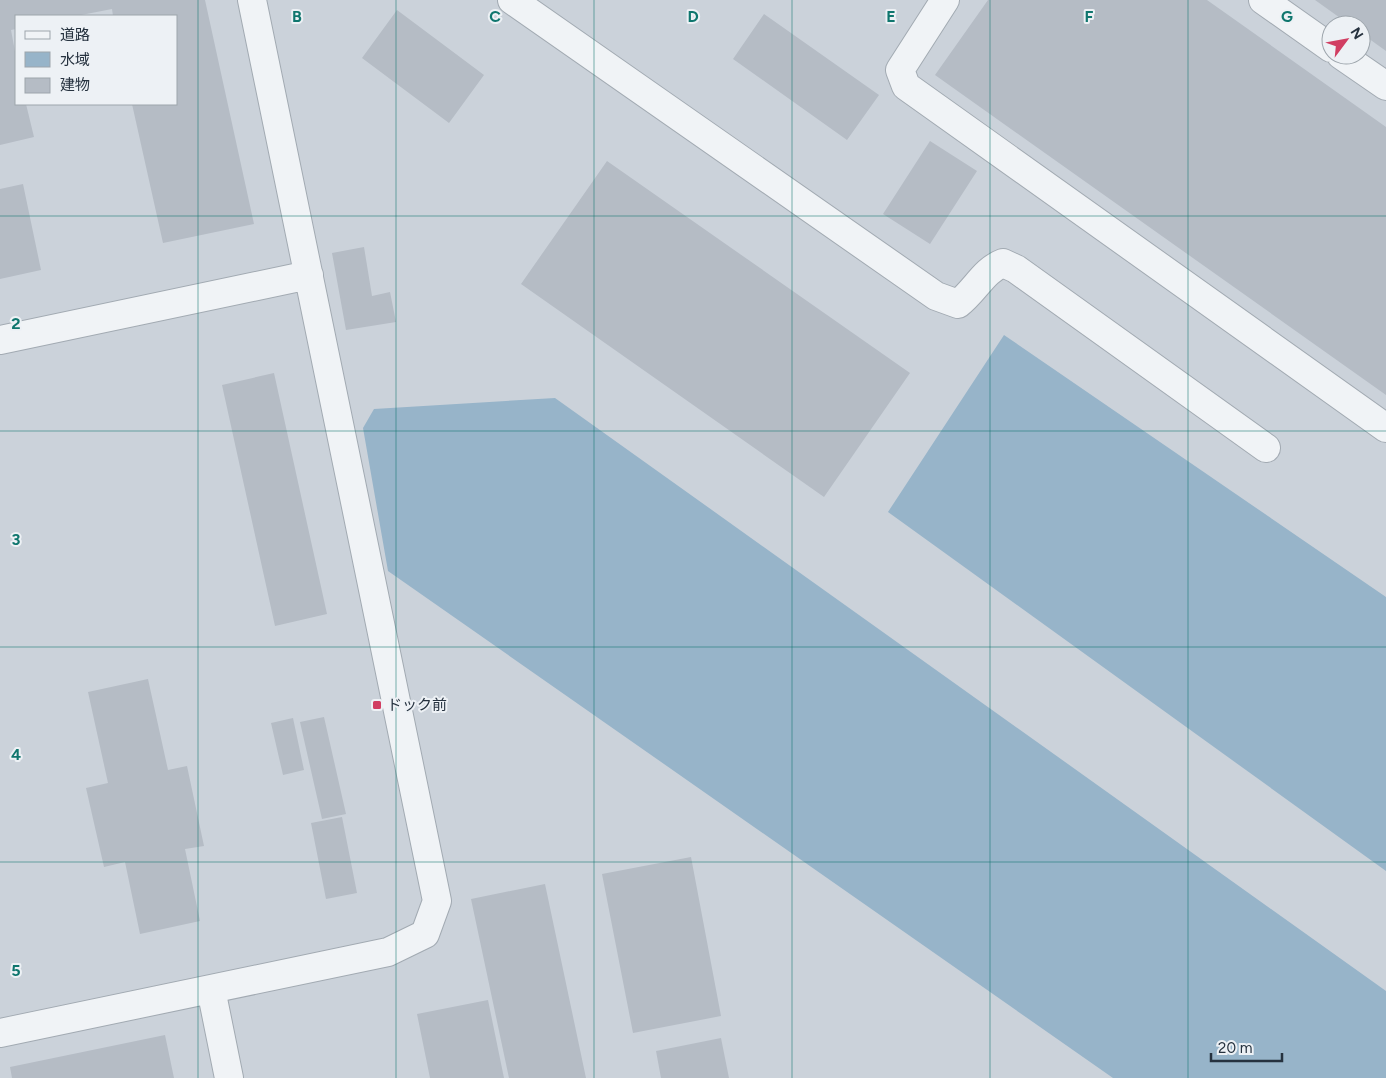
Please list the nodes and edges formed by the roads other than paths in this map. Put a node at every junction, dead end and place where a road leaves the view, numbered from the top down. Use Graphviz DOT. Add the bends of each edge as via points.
graph roads {
  1 [pos="252,0"];
  2 [pos="512,0"];
  3 [pos="945,0"];
  4 [pos="1263,0"];
  5 [pos="1321,41"];
  6 [pos="1356,65"];
  7 [pos="1386,86"];
  8 [pos="308,275"];
  9 [pos="0,340"];
  10 [pos="1386,428"];
  11 [pos="1266,448"];
  12 [pos="212,989"];
  13 [pos="0,1033"];
  14 [pos="230,1078"];
  1 -- 8 [label="lane"];
  2 -- 11 [label="lane" via="936,296 958,304 993,267 1003,263 1016,269"];
  3 -- 10 [label="lane" via="900,70 906,86"];
  4 -- 5 [label="lane"];
  6 -- 7 [label="lane"];
  8 -- 9 [label="lane"];
  8 -- 12 [label="lane" via="437,901 425,934 388,952"];
  12 -- 13 [label="lane"];
  12 -- 14 [label="lane"];
}
